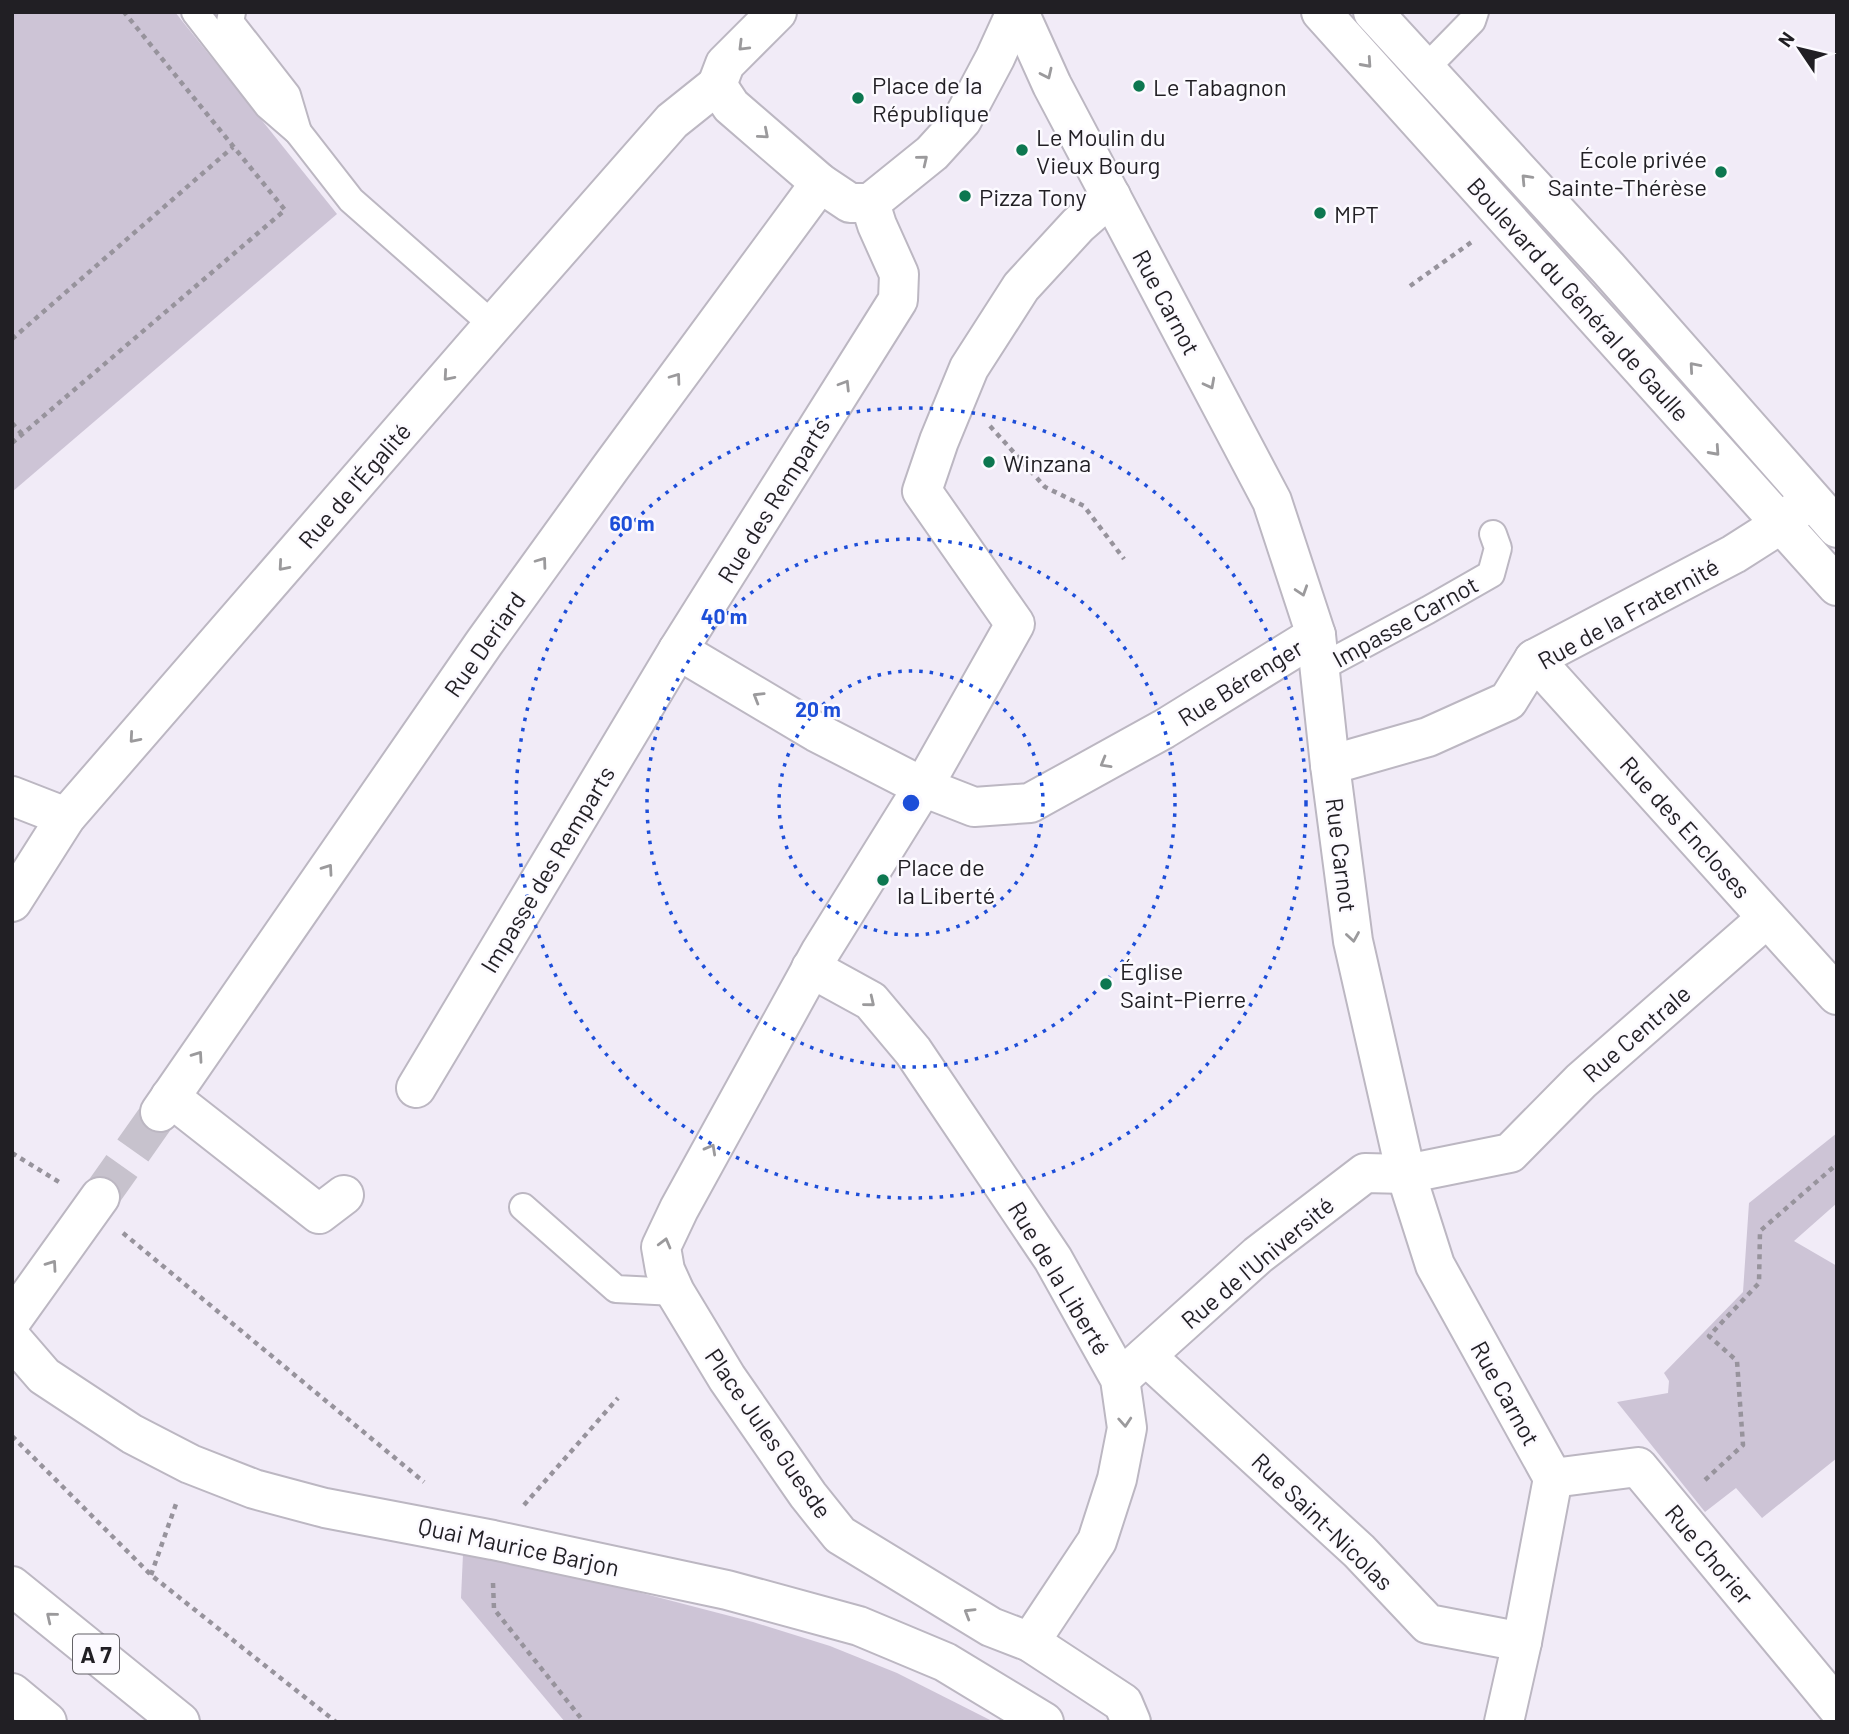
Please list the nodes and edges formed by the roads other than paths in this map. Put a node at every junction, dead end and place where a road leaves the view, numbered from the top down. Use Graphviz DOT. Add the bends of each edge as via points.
graph roads {
  1 [pos="195,12"];
  2 [pos="232,12"];
  3 [pos="777,12"];
  4 [pos="1017,12"];
  5 [pos="1321,12"];
  6 [pos="1373,12"];
  7 [pos="1473,17"];
  8 [pos="1424,69"];
  9 [pos="717,85"];
  10 [pos="298,132"];
  11 [pos="820,183"];
  12 [pos="1111,196"];
  13 [pos="870,203"];
  14 [pos="493,324"];
  15 [pos="1810,498"];
  16 [pos="1781,524"];
  17 [pos="1837,528"];
  18 [pos="1493,534"];
  19 [pos="1837,586"];
  20 [pos="678,650"];
  21 [pos="1318,651"];
  22 [pos="1534,659"];
  23 [pos="1330,765"];
  24 [pos="923,787"];
  25 [pos="12,796"];
  26 [pos="66,817"];
  27 [pos="12,902"];
  28 [pos="1767,918"];
  29 [pos="811,968"];
  30 [pos="1837,995"];
  31 [pos="416,1088"];
  32 [pos="1510,1153"];
  33 [pos="1406,1174"];
  34 [pos="344,1195"];
  35 [pos="96,1202"];
  36 [pos="523,1207"];
  37 [pos="674,1292"];
  38 [pos="12,1320"];
  39 [pos="12,1339"];
  40 [pos="1133,1367"];
  41 [pos="1553,1478"];
  42 [pos="12,1586"];
  43 [pos="1030,1642"];
  44 [pos="1522,1642"];
  45 [pos="12,1693"];
  46 [pos="1837,1707"];
  47 [pos="47,1722"];
  48 [pos="180,1722"];
  49 [pos="1044,1722"];
  50 [pos="1131,1722"];
  51 [pos="1504,1722"];
  1 -- 10 [label="lane" via="268,106"];
  2 -- 10 [label="lane" via="230,22 288,95"];
  3 -- 9 [label="main road, one-way" via="725,64"];
  4 -- 12 [label="main road, Rue Carnot, one-way"];
  13 -- 4 [label="main road, one-way" via="932,153 962,120"];
  5 -- 16 [label="main road, Boulevard du Général de Gaulle, one-way"];
  6 -- 8 [label="main road, Boulevard du Général de Gaulle"];
  7 -- 8 [label="lane"];
  15 -- 8 [label="main road, Boulevard du Général de Gaulle, one-way" via="1608,268"];
  9 -- 11 [label="main road, one-way" via="731,106"];
  9 -- 14 [label="main road, Rue de l'Égalité" via="673,121"];
  10 -- 14 [label="lane" via="351,200"];
  11 -- 13 [label="main road" via="850,203"];
  34 -- 11 [label="main road, Rue Deriard, one-way" via="319,1214 165,1105 484,643"];
  12 -- 21 [label="main road, Rue Carnot, one-way" via="1272,501"];
  12 -- 24 [label="main road" via="1021,288 969,368 922,491 1015,624"];
  20 -- 13 [label="main road, Rue des Remparts, one-way" via="898,300 899,274"];
  14 -- 26 [label="main road, Rue de l'Égalité, one-way"];
  15 -- 16 [label="main road, Rue de la Fraternité"];
  15 -- 17 [label="main road, Boulevard du Général de Gaulle"];
  16 -- 19 [label="main road, Boulevard du Général de Gaulle"];
  16 -- 22 [label="main road, Rue de la Fraternité" via="1734,555"];
  18 -- 21 [label="lane, Impasse Carnot" via="1498,548 1491,574 1428,610"];
  24 -- 20 [label="main road, one-way" via="816,732"];
  20 -- 31 [label="main road, Impasse des Remparts"];
  21 -- 23 [label="main road, Rue Carnot"];
  21 -- 24 [label="main road, Rue Bérenger, one-way" via="1030,803 974,807"];
  22 -- 23 [label="main road, Rue de la Fraternité" via="1508,701 1428,737"];
  22 -- 28 [label="main road, Rue des Encloses"];
  23 -- 33 [label="main road, Rue Carnot, one-way" via="1353,941"];
  24 -- 29 [label="main road"];
  25 -- 26 [label="main road"];
  26 -- 27 [label="main road, Rue de l'Égalité"];
  28 -- 30 [label="main road, Rue des Encloses"];
  28 -- 32 [label="main road, Rue Centrale" via="1581,1081"];
  37 -- 29 [label="main road, Place Jules Guesde, one-way" via="661,1247"];
  29 -- 40 [label="main road, Rue de la Liberté, one-way" via="871,1001 913,1051 1053,1259"];
  32 -- 33 [label="main road, Rue de l'Université"];
  33 -- 40 [label="main road, Rue de l'Université" via="1365,1173 1258,1255"];
  33 -- 41 [label="main road, Rue Carnot" via="1435,1265"];
  38 -- 35 [label="main road, one-way"];
  36 -- 37 [label="lane" via="616,1289"];
  43 -- 37 [label="main road, Place Jules Guesde, one-way" via="991,1627 840,1535 727,1378"];
  39 -- 49 [label="main road, Quai Maurice Barjon" via="44,1376 132,1434 190,1464 254,1489 326,1508 727,1590 859,1626 945,1662"];
  40 -- 43 [label="main road, Rue de la Liberté, one-way" via="1127,1428 1097,1541"];
  40 -- 44 [label="main road, Rue Saint-Nicolas" via="1359,1551 1428,1625"];
  41 -- 44 [label="main road"];
  41 -- 46 [label="main road, Rue Chorier" via="1638,1467"];
  48 -- 42 [label="main road, A 7, one-way"];
  43 -- 50 [label="main road, Place Jules Guesde" via="1123,1703"];
  44 -- 51 [label="main road"];
  45 -- 47 [label="main road"];
}
